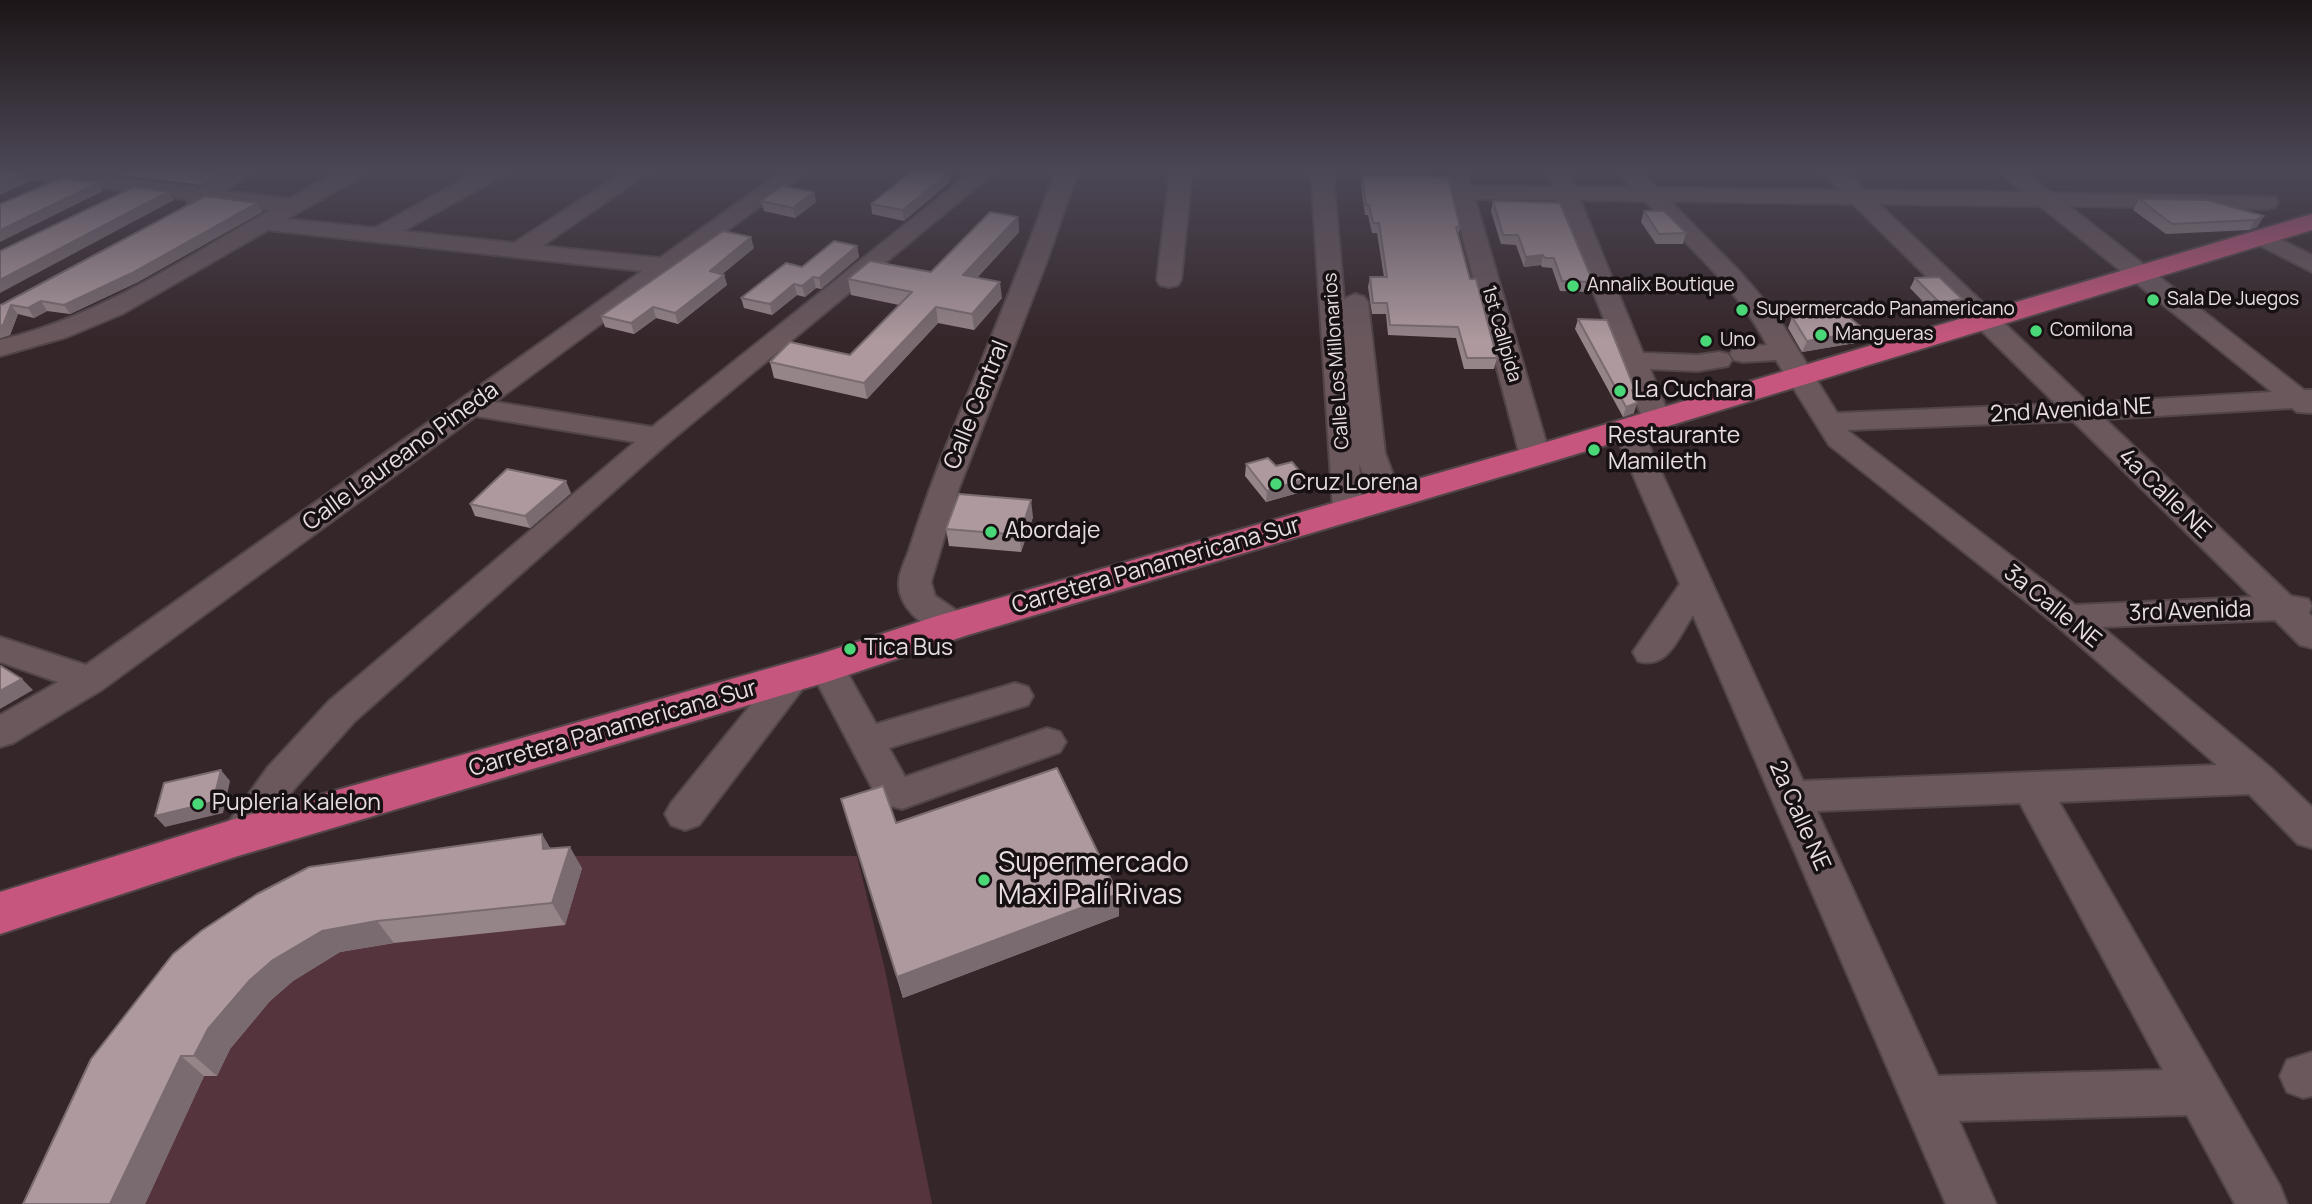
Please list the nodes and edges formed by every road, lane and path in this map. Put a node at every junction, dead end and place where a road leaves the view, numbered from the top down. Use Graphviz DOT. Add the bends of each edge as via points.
graph roads {
  1 [pos="256,227"];
  2 [pos="303,227"];
  3 [pos="393,227"];
  4 [pos="555,227"];
  5 [pos="720,227"];
  6 [pos="916,227"];
  7 [pos="1047,227"];
  8 [pos="1175,227"];
  9 [pos="1330,227"];
  10 [pos="1348,227"];
  11 [pos="1471,227"];
  12 [pos="1579,227"];
  13 [pos="1681,227"];
  14 [pos="1890,227"];
  15 [pos="2082,227"];
  16 [pos="2302,227"];
  17 [pos="379,235"];
  18 [pos="2261,237"];
  19 [pos="520,250"];
  20 [pos="2312,265"];
  21 [pos="667,266"];
  22 [pos="2143,275"];
  23 [pos="1169,279"];
  24 [pos="1988,321"];
  25 [pos="0,324"];
  26 [pos="49,336"];
  27 [pos="0,348"];
  28 [pos="1632,360"];
  29 [pos="1792,365"];
  30 [pos="2308,402"];
  31 [pos="471,407"];
  32 [pos="2079,412"];
  33 [pos="1830,422"];
  34 [pos="1642,424"];
  35 [pos="658,437"];
  36 [pos="1535,456"];
  37 [pos="1367,505"];
  38 [pos="1696,586"];
  39 [pos="2298,607"];
  40 [pos="2068,617"];
  41 [pos="954,625"];
  42 [pos="2312,636"];
  43 [pos="0,649"];
  44 [pos="1650,652"];
  45 [pos="810,672"];
  46 [pos="90,680"];
  47 [pos="1015,696"];
  48 [pos="0,733"];
  49 [pos="866,741"];
  50 [pos="1047,742"];
  51 [pos="2258,779"];
  52 [pos="2032,789"];
  53 [pos="1790,797"];
  54 [pos="685,814"];
  55 [pos="2312,832"];
  56 [pos="238,837"];
  57 [pos="0,913"];
  58 [pos="2200,1092"];
  59 [pos="1926,1099"];
  60 [pos="1971,1204"];
  61 [pos="2262,1204"];
  1 -- 26 [label="street" via="168,279"];
  2 -- 17 [label="street"];
  3 -- 17 [label="street"];
  4 -- 19 [label="street"];
  5 -- 21 [label="street, Calle Laureano Pineda"];
  6 -- 35 [label="street"];
  7 -- 41 [label="street, Calle Central" via="944,488 915,582 917,598 927,611"];
  8 -- 23 [label="street"];
  9 -- 37 [label="street, Calle Los Millonarios"];
  10 -- 37 [label="street, Calle Los Millonarios" via="1370,453"];
  11 -- 36 [label="street, 1st Callpida"];
  12 -- 28 [label="street, 2a Calle NE"];
  13 -- 29 [label="street, 3a Calle NE" via="1768,319"];
  14 -- 24 [label="street, 4a Calle NE"];
  15 -- 22 [label="street"];
  16 -- 18 [label="highway, Carretera Panamericana Sur"];
  17 -- 19 [label="street"];
  18 -- 20 [label="street"];
  18 -- 22 [label="highway, Carretera Panamericana Sur"];
  19 -- 21 [label="street"];
  21 -- 31 [label="street, Calle Laureano Pineda"];
  22 -- 24 [label="highway, Carretera Panamericana Sur"];
  22 -- 30 [label="street"];
  24 -- 29 [label="highway, Carretera Panamericana Sur"];
  24 -- 32 [label="street, 4a Calle NE"];
  25 -- 26 [label="street"];
  26 -- 27 [label="street"];
  28 -- 29 [label="street" via="1698,363 1731,357"];
  28 -- 34 [label="street, 2a Calle NE"];
  29 -- 33 [label="street, 3a Calle NE"];
  29 -- 34 [label="highway, Carretera Panamericana Sur"];
  30 -- 32 [label="street, 2nd Avenida NE"];
  31 -- 35 [label="street"];
  31 -- 46 [label="street, Calle Laureano Pineda"];
  32 -- 33 [label="street, 2nd Avenida NE"];
  32 -- 39 [label="street, 4a Calle NE"];
  33 -- 40 [label="street, 3a Calle NE" via="1839,439"];
  34 -- 36 [label="highway, Carretera Panamericana Sur"];
  34 -- 38 [label="street, 2a Calle NE"];
  35 -- 56 [label="street" via="342,711 281,778"];
  36 -- 37 [label="highway, Carretera Panamericana Sur"];
  37 -- 41 [label="highway, Carretera Panamericana Sur"];
  38 -- 44 [label="street"];
  38 -- 53 [label="street, 2a Calle NE"];
  39 -- 40 [label="street, 3rd Avenida"];
  39 -- 42 [label="street, 4a Calle NE"];
  40 -- 51 [label="street, 3a Calle NE"];
  41 -- 45 [label="highway, Carretera Panamericana Sur"];
  43 -- 46 [label="street"];
  45 -- 49 [label="street"];
  45 -- 54 [label="street"];
  45 -- 56 [label="highway, Carretera Panamericana Sur"];
  46 -- 48 [label="street, Calle Laureano Pineda"];
  47 -- 49 [label="street"];
  49 -- 50 [label="street" via="894,792 902,794"];
  51 -- 52 [label="street"];
  51 -- 55 [label="street, 3a Calle NE"];
  52 -- 53 [label="street"];
  52 -- 58 [label="street"];
  53 -- 59 [label="street, 2a Calle NE"];
  56 -- 57 [label="highway, Carretera Panamericana Sur"];
  58 -- 59 [label="street"];
  58 -- 61 [label="street"];
  59 -- 60 [label="street, 2a Calle NE"];
}
